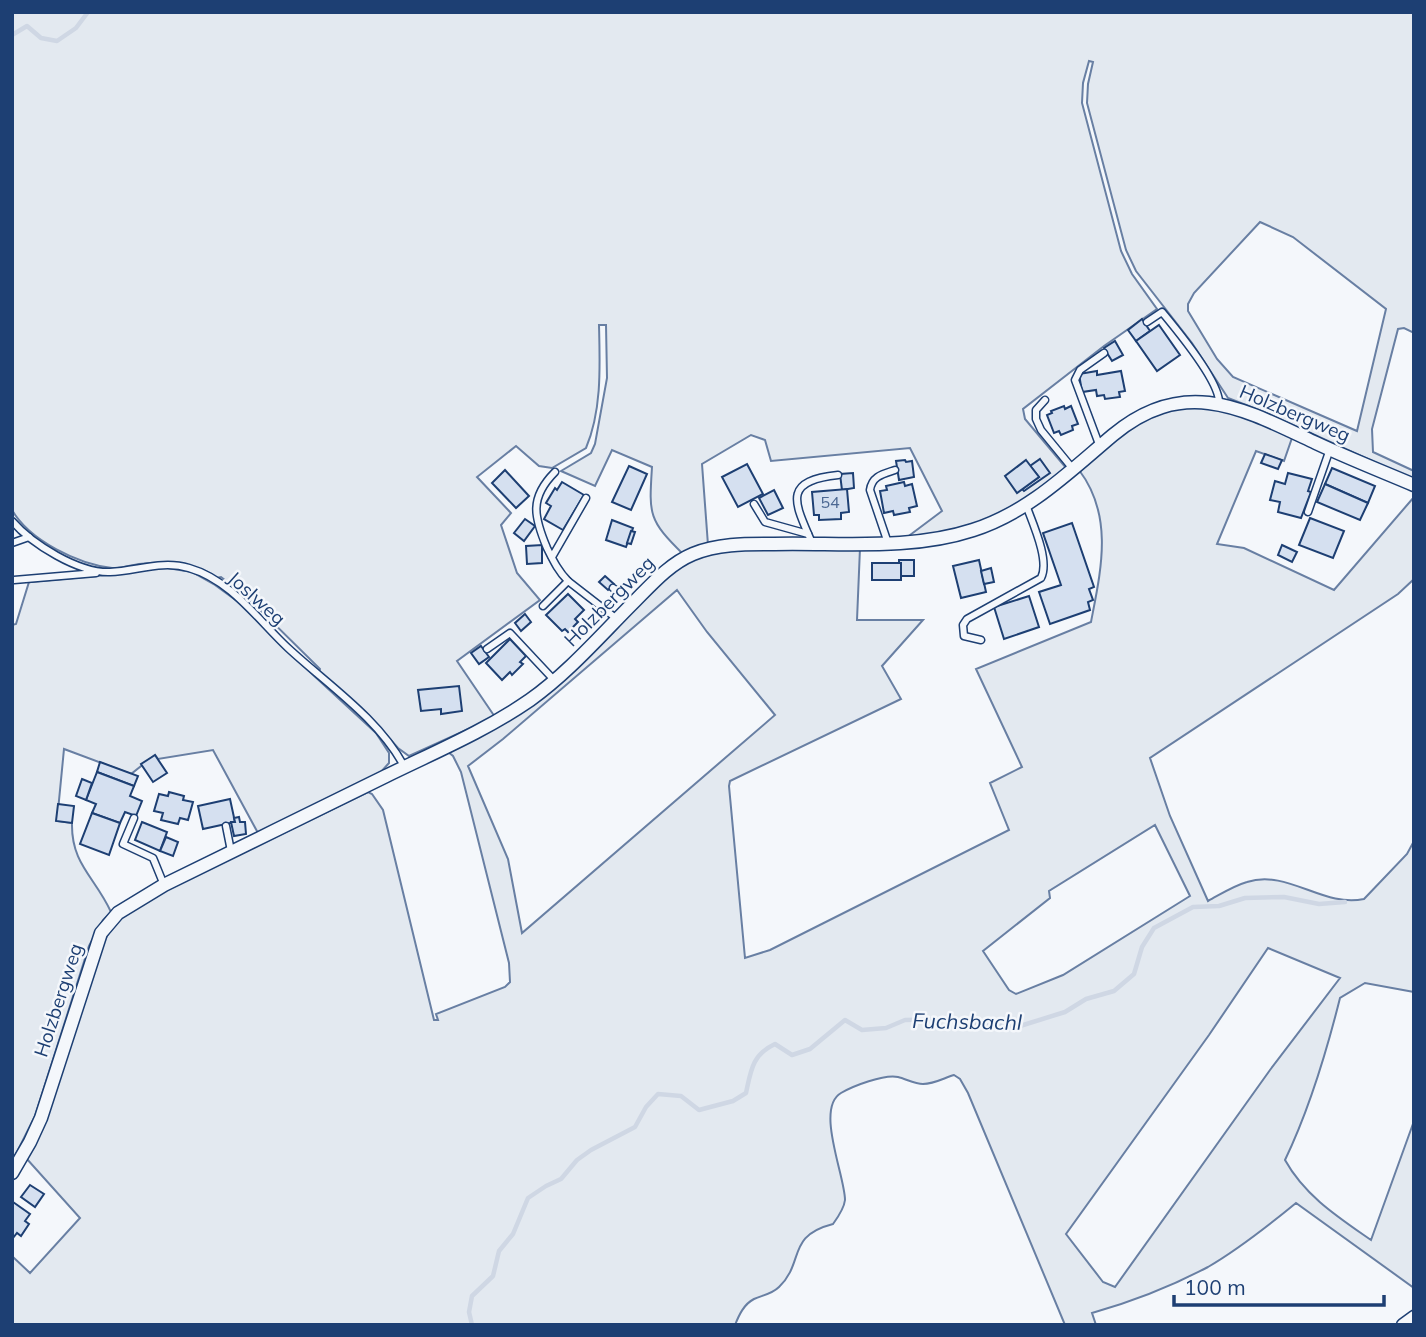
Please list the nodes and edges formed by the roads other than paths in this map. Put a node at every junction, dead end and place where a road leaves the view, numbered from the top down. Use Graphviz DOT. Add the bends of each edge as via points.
graph roads {
  1 [pos="1147,322"];
  2 [pos="1104,353"];
  3 [pos="1045,400"];
  4 [pos="1219,403"];
  5 [pos="1100,447"];
  6 [pos="1330,449"];
  7 [pos="1074,469"];
  8 [pos="895,470"];
  9 [pos="555,472"];
  10 [pos="838,475"];
  11 [pos="1414,485"];
  12 [pos="586,498"];
  13 [pos="754,504"];
  14 [pos="1026,505"];
  15 [pos="1308,512"];
  16 [pos="12,521"];
  17 [pos="29,537"];
  18 [pos="810,538"];
  19 [pos="12,542"];
  20 [pos="888,543"];
  21 [pos="552,557"];
  22 [pos="108,572"];
  23 [pos="15,580"];
  24 [pos="568,581"];
  25 [pos="613,588"];
  26 [pos="633,603"];
  27 [pos="543,606"];
  28 [pos="617,619"];
  29 [pos="981,640"];
  30 [pos="487,649"];
  31 [pos="555,681"];
  32 [pos="404,767"];
  33 [pos="134,818"];
  34 [pos="226,826"];
  35 [pos="231,852"];
  36 [pos="164,885"];
  37 [pos="12,1173"];
  38 [pos="1414,1317"];
  39 [pos="1403,1325"];
  1 -- 4 [label="lane" via="1162,313 1216,388"];
  2 -- 5 [label="lane" via="1080,369 1075,380"];
  3 -- 7 [label="lane" via="1036,410 1036,419"];
  4 -- 5 [label="street, Holzbergweg" via="1180,404 1150,413"];
  4 -- 6 [label="street, Holzbergweg" via="1262,416"];
  5 -- 7 [label="street, Holzbergweg"];
  6 -- 11 [label="street, Holzbergweg"];
  6 -- 15 [label="lane"];
  7 -- 14 [label="street, Holzbergweg"];
  8 -- 20 [label="lane" via="878,476 870,487"];
  9 -- 21 [label="lane" via="542,488 535,509"];
  10 -- 18 [label="lane" via="812,479 798,492 797,505"];
  12 -- 21 [label="lane"];
  13 -- 18 [label="lane" via="765,522"];
  14 -- 20 [label="street, Holzbergweg" via="956,536"];
  14 -- 29 [label="lane" via="1044,573 1041,579 967,619 964,635"];
  16 -- 17 [label="lane, Joslweg"];
  17 -- 19 [label="lane"];
  17 -- 22 [label="lane, Joslweg" via="77,564"];
  18 -- 20 [label="street, Holzbergweg"];
  18 -- 26 [label="street, Holzbergweg" via="697,552 666,571"];
  21 -- 24 [label="lane"];
  22 -- 23 [label="lane"];
  22 -- 32 [label="lane, Joslweg" via="171,565 193,569 216,582 379,731"];
  24 -- 27 [label="lane"];
  24 -- 28 [label="lane"];
  25 -- 26 [label="lane"];
  26 -- 28 [label="street, Holzbergweg"];
  28 -- 31 [label="street, Holzbergweg"];
  30 -- 31 [label="lane" via="510,633"];
  31 -- 32 [label="street, Holzbergweg" via="508,715"];
  32 -- 35 [label="street, Holzbergweg"];
  33 -- 36 [label="lane" via="123,844 153,858"];
  34 -- 35 [label="lane"];
  35 -- 36 [label="street, Holzbergweg"];
  36 -- 37 [label="street, Holzbergweg" via="118,914 101,933 41,1118"];
  38 -- 39 [label="street"];
}
